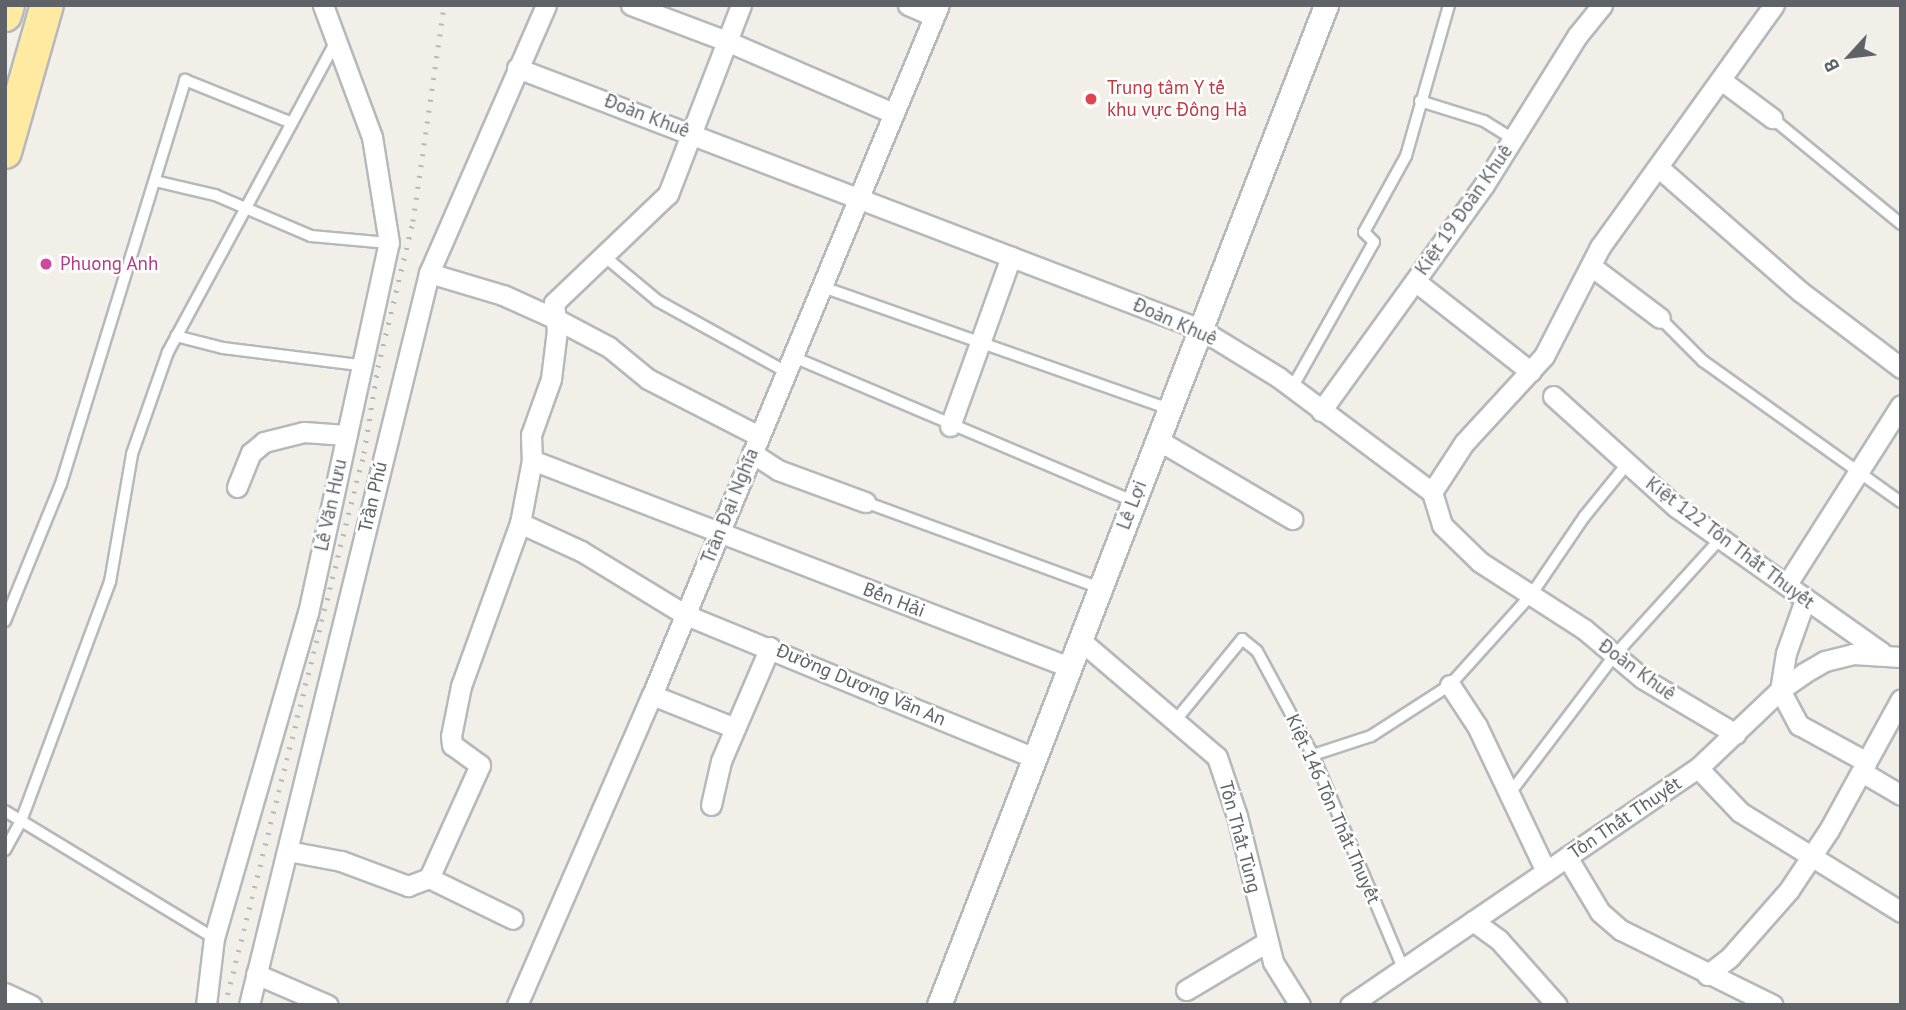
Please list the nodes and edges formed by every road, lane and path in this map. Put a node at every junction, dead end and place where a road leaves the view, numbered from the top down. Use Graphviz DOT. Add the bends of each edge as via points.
graph roads {
  1 [pos="8,5"];
  2 [pos="47,5"];
  3 [pos="323,5"];
  4 [pos="546,5"];
  5 [pos="631,5"];
  6 [pos="741,5"];
  7 [pos="908,5"];
  8 [pos="1326,5"];
  9 [pos="1449,5"];
  10 [pos="1602,5"];
  11 [pos="1773,5"];
  12 [pos="937,10"];
  13 [pos="5,15"];
  14 [pos="338,38"];
  15 [pos="729,42"];
  16 [pos="517,68"];
  17 [pos="1721,80"];
  18 [pos="1420,101"];
  19 [pos="891,112"];
  20 [pos="1773,118"];
  21 [pos="292,123"];
  22 [pos="694,135"];
  23 [pos="1513,139"];
  24 [pos="5,152"];
  25 [pos="1658,167"];
  26 [pos="155,181"];
  27 [pos="855,198"];
  28 [pos="244,208"];
  29 [pos="1901,224"];
  30 [pos="389,243"];
  31 [pos="604,256"];
  32 [pos="1011,257"];
  33 [pos="1591,266"];
  34 [pos="429,273"];
  35 [pos="1415,281"];
  36 [pos="820,286"];
  37 [pos="1660,318"];
  38 [pos="556,319"];
  39 [pos="1200,329"];
  40 [pos="176,336"];
  41 [pos="981,342"];
  42 [pos="788,364"];
  43 [pos="359,365"];
  44 [pos="1901,368"];
  45 [pos="1531,372"];
  46 [pos="1292,388"];
  47 [pos="1553,396"];
  48 [pos="1901,405"];
  49 [pos="1170,409"];
  50 [pos="1321,411"];
  51 [pos="950,426"];
  52 [pos="346,435"];
  53 [pos="1158,440"];
  54 [pos="755,444"];
  55 [pos="532,460"];
  56 [pos="1627,464"];
  57 [pos="1858,472"];
  58 [pos="237,487"];
  59 [pos="1432,492"];
  60 [pos="1134,501"];
  61 [pos="865,502"];
  62 [pos="1901,502"];
  63 [pos="1292,519"];
  64 [pos="520,523"];
  65 [pos="719,532"];
  66 [pos="1721,538"];
  67 [pos="1787,584"];
  68 [pos="1100,588"];
  69 [pos="1531,596"];
  70 [pos="1805,600"];
  71 [pos="686,615"];
  72 [pos="5,621"];
  73 [pos="1080,640"];
  74 [pos="770,647"];
  75 [pos="1891,655"];
  76 [pos="1614,656"];
  77 [pos="1069,667"];
  78 [pos="1450,685"];
  79 [pos="1780,690"];
  80 [pos="652,695"];
  81 [pos="1901,699"];
  82 [pos="1175,721"];
  83 [pos="735,728"];
  84 [pos="1736,733"];
  85 [pos="1313,755"];
  86 [pos="1035,758"];
  87 [pos="1865,767"];
  88 [pos="1698,768"];
  89 [pos="1510,793"];
  90 [pos="1901,795"];
  91 [pos="710,805"];
  92 [pos="5,811"];
  93 [pos="21,821"];
  94 [pos="5,850"];
  95 [pos="288,850"];
  96 [pos="1567,857"];
  97 [pos="1811,857"];
  98 [pos="1546,871"];
  99 [pos="429,878"];
  100 [pos="1901,912"];
  101 [pos="513,919"];
  102 [pos="1473,921"];
  103 [pos="214,938"];
  104 [pos="1268,942"];
  105 [pos="1403,968"];
  106 [pos="256,974"];
  107 [pos="1707,975"];
  108 [pos="1186,990"];
  109 [pos="5,993"];
  110 [pos="31,1005"];
  111 [pos="206,1005"];
  112 [pos="249,1005"];
  113 [pos="328,1005"];
  114 [pos="517,1005"];
  115 [pos="939,1005"];
  116 [pos="1300,1005"];
  117 [pos="1350,1005"];
  118 [pos="1557,1005"];
  119 [pos="1773,1005"];
  1 -- 13 [label="highway"];
  2 -- 24 [label="highway"];
  3 -- 14 [label="street, Lê Văn Hưu"];
  4 -- 16 [label="street, Trần Phú"];
  5 -- 15 [label="street"];
  6 -- 15 [label="street"];
  7 -- 12 [label="street"];
  8 -- 39 [label="street, Lê Lợi"];
  9 -- 18 [label="lane"];
  10 -- 23 [label="street, Kiệt 19 Đoàn Khuê" via="1577,36"];
  11 -- 17 [label="street"];
  12 -- 19 [label="street, Trần Đại Nghĩa"];
  14 -- 21 [label="lane"];
  14 -- 30 [label="street, Lê Văn Hưu" via="372,137"];
  15 -- 19 [label="street"];
  15 -- 22 [label="street"];
  16 -- 22 [label="street, Đoàn Khuê"];
  16 -- 34 [label="street, Trần Phú"];
  17 -- 20 [label="street"];
  17 -- 25 [label="street"];
  18 -- 23 [label="lane" via="1483,121"];
  18 -- 46 [label="lane" via="1406,156 1364,232 1374,242"];
  19 -- 27 [label="street, Trần Đại Nghĩa"];
  20 -- 29 [label="lane"];
  21 -- 26 [label="lane" via="185,79"];
  21 -- 28 [label="lane"];
  22 -- 27 [label="street, Đoàn Khuê"];
  22 -- 31 [label="street" via="668,194"];
  23 -- 35 [label="street, Kiệt 19 Đoàn Khuê"];
  25 -- 33 [label="street"];
  25 -- 44 [label="street" via="1801,292"];
  26 -- 28 [label="lane" via="215,195"];
  26 -- 72 [label="lane" via="61,484"];
  27 -- 32 [label="street, Đoàn Khuê"];
  27 -- 36 [label="street, Trần Đại Nghĩa"];
  28 -- 30 [label="lane" via="311,236"];
  28 -- 40 [label="lane"];
  30 -- 43 [label="street, Lê Văn Hưu"];
  31 -- 38 [label="street" via="554,303"];
  31 -- 42 [label="lane" via="658,301"];
  32 -- 39 [label="street, Đoàn Khuê"];
  32 -- 41 [label="street"];
  33 -- 37 [label="street"];
  33 -- 45 [label="street" via="1561,330"];
  34 -- 38 [label="street" via="503,295"];
  34 -- 95 [label="street, Trần Phú"];
  35 -- 45 [label="street"];
  35 -- 50 [label="street, Kiệt 19 Đoàn Khuê"];
  36 -- 41 [label="lane"];
  36 -- 42 [label="street, Trần Đại Nghĩa"];
  37 -- 57 [label="lane" via="1703,361"];
  38 -- 54 [label="street" via="609,347 648,379"];
  38 -- 55 [label="street" via="551,379 531,435"];
  39 -- 46 [label="street, Đoàn Khuê"];
  39 -- 49 [label="street, Lê Lợi"];
  40 -- 43 [label="lane" via="223,348"];
  40 -- 93 [label="lane" via="132,454 110,582"];
  41 -- 49 [label="lane"];
  41 -- 51 [label="street"];
  42 -- 51 [label="lane"];
  42 -- 54 [label="street, Trần Đại Nghĩa"];
  43 -- 52 [label="street, Lê Văn Hưu"];
  45 -- 59 [label="street" via="1464,443"];
  46 -- 50 [label="street, Đoàn Khuê"];
  47 -- 56 [label="street, Kiệt 122 Tôn Thất Thuyết"];
  48 -- 57 [label="street"];
  49 -- 53 [label="street, Lê Lợi"];
  50 -- 59 [label="street, Đoàn Khuê"];
  51 -- 60 [label="lane"];
  52 -- 58 [label="street" via="304,432 264,442 251,453"];
  52 -- 103 [label="street, Lê Văn Hưu" via="308,612"];
  53 -- 60 [label="street, Lê Lợi"];
  53 -- 63 [label="street"];
  54 -- 61 [label="street" via="778,470"];
  54 -- 65 [label="street, Trần Đại Nghĩa"];
  55 -- 64 [label="street"];
  55 -- 65 [label="street, Bến Hải"];
  56 -- 66 [label="street, Kiệt 122 Tôn Thất Thuyết"];
  56 -- 69 [label="lane" via="1584,517"];
  57 -- 62 [label="lane"];
  57 -- 67 [label="street"];
  59 -- 69 [label="street, Đoàn Khuê" via="1442,525 1480,562"];
  60 -- 68 [label="street, Lê Lợi"];
  61 -- 68 [label="lane"];
  64 -- 71 [label="street, Đường Dương Văn An" via="581,551"];
  64 -- 99 [label="street" via="461,686 451,736 452,745 480,765"];
  65 -- 71 [label="street, Trần Đại Nghĩa"];
  65 -- 77 [label="street, Bến Hải"];
  66 -- 67 [label="street, Kiệt 122 Tôn Thất Thuyết"];
  66 -- 76 [label="lane"];
  67 -- 70 [label="street, Kiệt 122 Tôn Thất Thuyết"];
  68 -- 73 [label="street, Lê Lợi"];
  69 -- 76 [label="street, Đoàn Khuê"];
  69 -- 78 [label="lane"];
  70 -- 75 [label="street, Kiệt 122 Tôn Thất Thuyết"];
  70 -- 79 [label="street" via="1786,653"];
  71 -- 74 [label="street, Đường Dương Văn An"];
  71 -- 80 [label="street, Trần Đại Nghĩa"];
  73 -- 77 [label="street, Lê Lợi"];
  73 -- 82 [label="street, Tôn Thất Tùng"];
  74 -- 83 [label="street"];
  74 -- 86 [label="street, Đường Dương Văn An"];
  75 -- 79 [label="street, Tôn Thất Thuyết" via="1825,661"];
  76 -- 84 [label="street, Đoàn Khuê" via="1642,678"];
  76 -- 89 [label="lane"];
  77 -- 86 [label="street, Lê Lợi"];
  78 -- 85 [label="lane" via="1371,736"];
  78 -- 89 [label="street" via="1477,726"];
  79 -- 84 [label="street, Tôn Thất Thuyết"];
  79 -- 87 [label="street" via="1800,725"];
  80 -- 83 [label="street"];
  80 -- 114 [label="street, Trần Đại Nghĩa"];
  81 -- 87 [label="street"];
  82 -- 85 [label="lane, Kiệt 146 Tôn Thất Thuyết" via="1242,639 1256,651"];
  82 -- 104 [label="street, Tôn Thất Tùng" via="1217,757 1237,816"];
  83 -- 91 [label="street"];
  84 -- 88 [label="street, Tôn Thất Thuyết"];
  85 -- 105 [label="lane, Kiệt 146 Tôn Thất Thuyết"];
  86 -- 115 [label="street, Lê Lợi"];
  87 -- 90 [label="street"];
  87 -- 97 [label="street"];
  88 -- 96 [label="street, Tôn Thất Thuyết"];
  88 -- 97 [label="street" via="1740,812"];
  89 -- 98 [label="street"];
  92 -- 93 [label="lane"];
  93 -- 94 [label="lane"];
  93 -- 103 [label="lane"];
  95 -- 99 [label="street" via="341,861 408,886"];
  95 -- 106 [label="street, Trần Phú"];
  96 -- 98 [label="street, Tôn Thất Thuyết"];
  96 -- 107 [label="street" via="1600,912 1621,930"];
  97 -- 100 [label="street"];
  97 -- 107 [label="street" via="1768,917"];
  98 -- 102 [label="street, Tôn Thất Thuyết"];
  99 -- 101 [label="street"];
  102 -- 105 [label="street, Tôn Thất Thuyết"];
  102 -- 118 [label="street" via="1499,940"];
  103 -- 111 [label="street, Lê Văn Hưu"];
  104 -- 108 [label="street"];
  104 -- 116 [label="street, Tôn Thất Tùng" via="1273,962"];
  105 -- 117 [label="street, Tôn Thất Thuyết"];
  106 -- 112 [label="street, Trần Phú"];
  106 -- 113 [label="street"];
  107 -- 119 [label="street"];
  109 -- 110 [label="street"];
}
